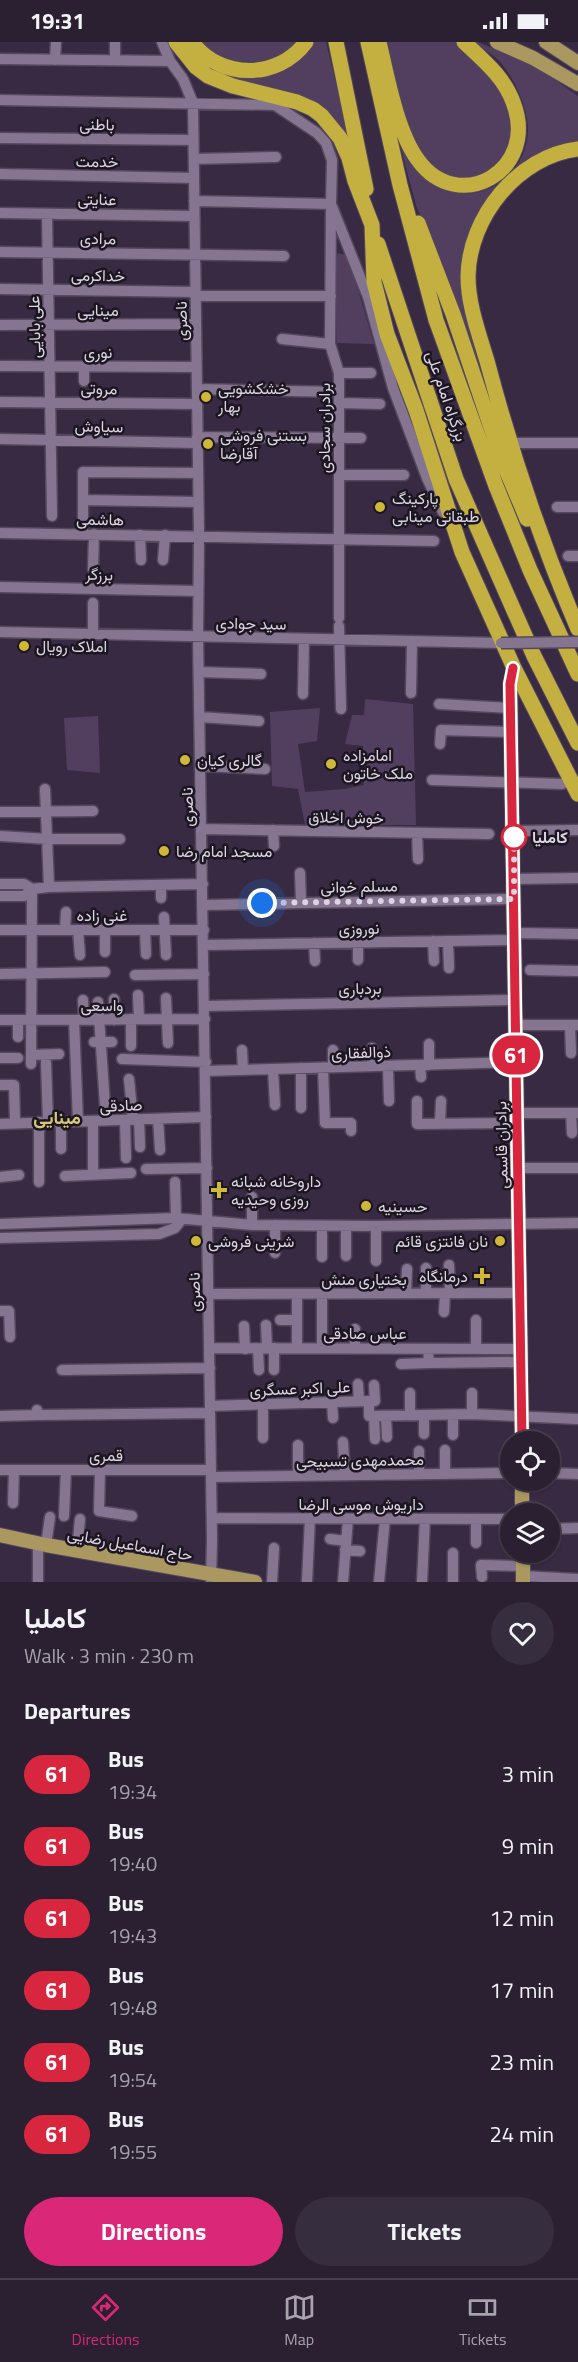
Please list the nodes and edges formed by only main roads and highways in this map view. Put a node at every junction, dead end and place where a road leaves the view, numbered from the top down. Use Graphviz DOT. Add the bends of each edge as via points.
graph roads {
  1 [pos="176,42"];
  2 [pos="192,42"];
  3 [pos="306,42"];
  4 [pos="336,42"];
  5 [pos="368,42"];
  6 [pos="379,42"];
  7 [pos="464,42"];
  8 [pos="497,42"];
  9 [pos="548,43"];
  10 [pos="578,63"];
  11 [pos="578,84"];
  12 [pos="578,149"];
  13 [pos="400,185"];
  14 [pos="372,225"];
  15 [pos="556,578"];
  16 [pos="578,628"];
  17 [pos="513,668"];
  18 [pos="578,674"];
  19 [pos="536,714"];
  20 [pos="512,732"];
  21 [pos="578,743"];
  22 [pos="578,794"];
  23 [pos="522,1431"];
  24 [pos="0,1534"];
  25 [pos="211,1579"];
  26 [pos="255,1582"];
  1 -- 14 [label="highway" via="196,68 208,76 297,102 322,116 344,145"];
  2 -- 3 [label="highway" via="215,63 241,71 284,62"];
  4 -- 14 [label="highway, بزرگراه امام علی"];
  5 -- 13 [label="highway, بزرگراه امام علی"];
  6 -- 7 [label="highway" via="413,153 427,170 459,184 479,183 504,170 519,136 508,90"];
  8 -- 11 [label="main road"];
  9 -- 10 [label="main road"];
  12 -- 15 [label="highway" via="542,159 498,196 483,218 469,260 473,311 518,442"];
  13 -- 15 [label="highway" via="453,314 502,460 537,544"];
  13 -- 18 [label="highway, بزرگراه امام علی" via="436,320 476,435 530,570"];
  14 -- 17 [label="highway" via="374,282 387,334 462,552"];
  14 -- 21 [label="highway, بزرگراه امام علی" via="456,478 534,656"];
  15 -- 16 [label="highway"];
  17 -- 19 [label="highway"];
  17 -- 20 [label="main road, برادران قاسمی"];
  19 -- 20 [label="main road" via="519,717"];
  19 -- 22 [label="highway"];
  20 -- 23 [label="main road, برادران قاسمی"];
  24 -- 25 [label="main road, حاج اسماعیل رضایی"];
  25 -- 26 [label="main road, حاج اسماعیل رضایی"];
}
